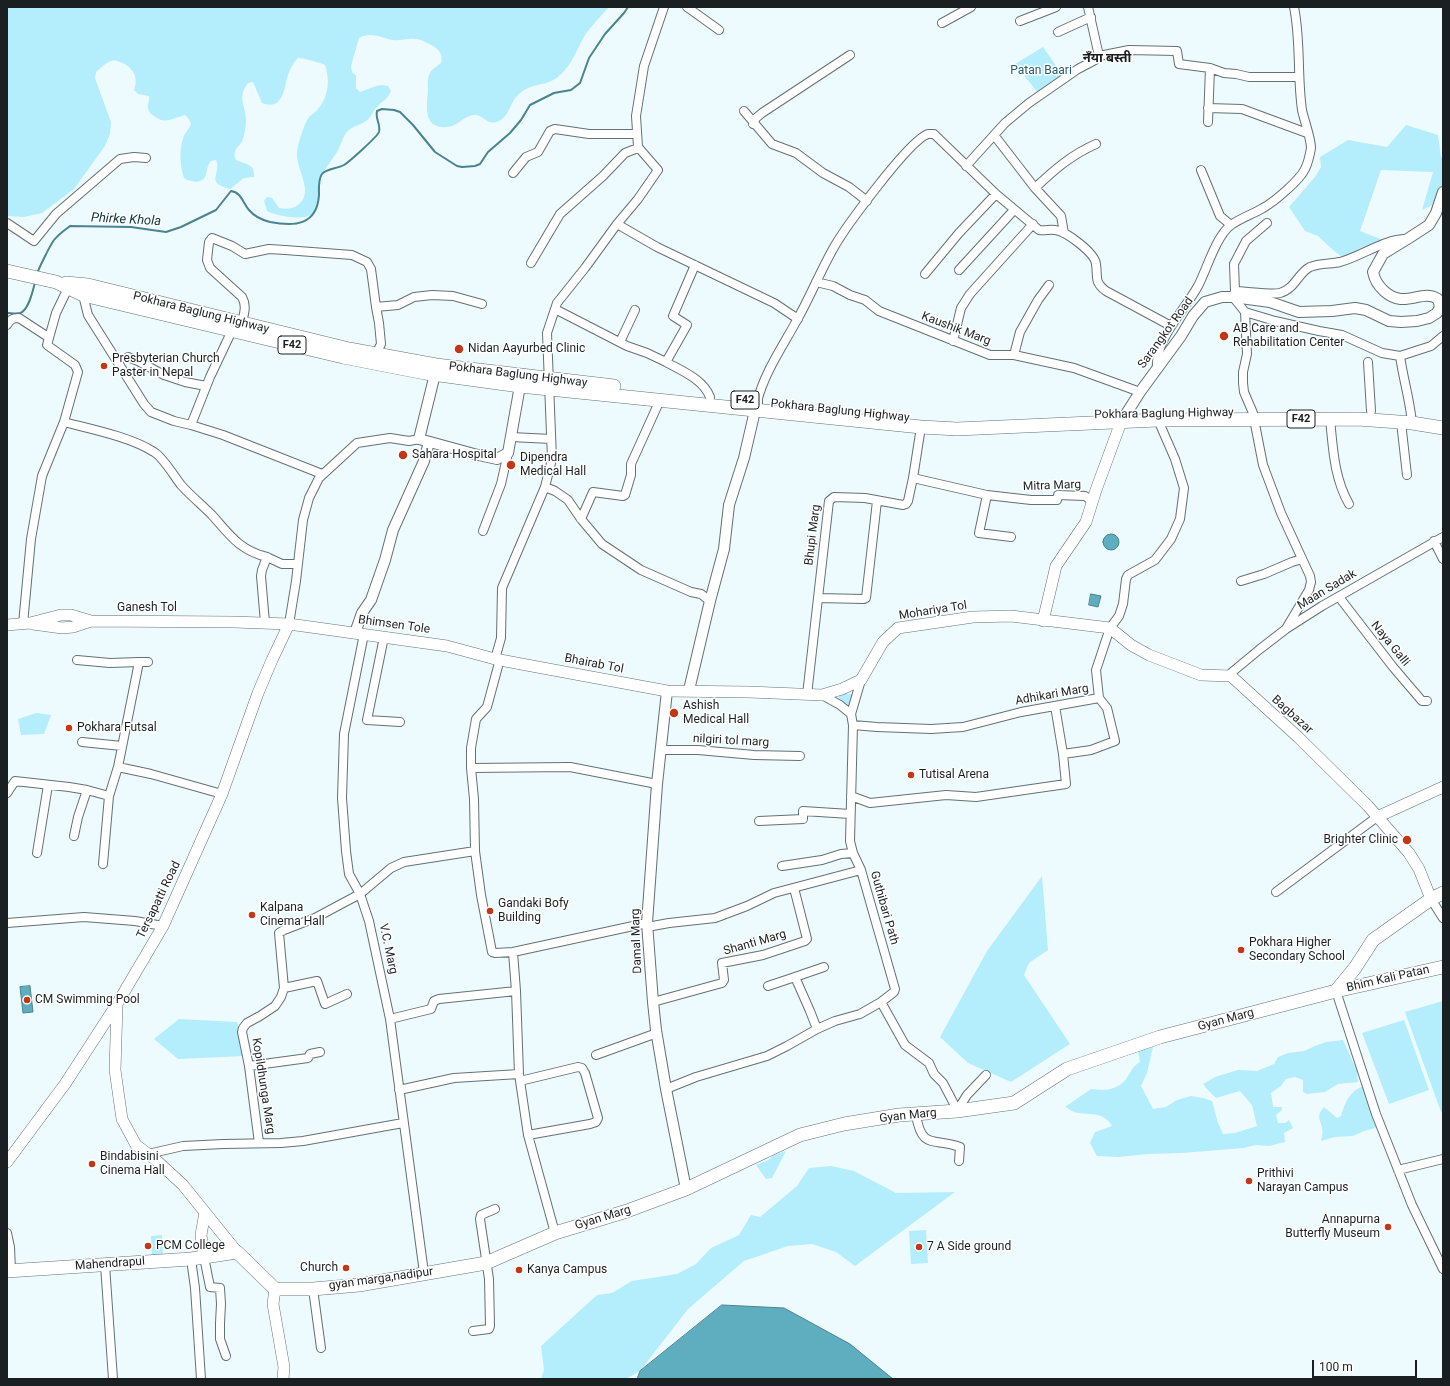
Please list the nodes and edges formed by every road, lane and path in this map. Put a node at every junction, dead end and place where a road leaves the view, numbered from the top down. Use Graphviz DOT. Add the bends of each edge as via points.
graph roads {
  1 [pos="664,7"];
  2 [pos="687,7"];
  3 [pos="971,7"];
  4 [pos="1056,7"];
  5 [pos="1088,7"];
  6 [pos="1294,7"];
  7 [pos="1091,17"];
  8 [pos="1020,21"];
  9 [pos="942,22"];
  10 [pos="719,30"];
  11 [pos="1058,32"];
  12 [pos="850,55"];
  13 [pos="1099,56"];
  14 [pos="1210,68"];
  15 [pos="1298,77"];
  16 [pos="1208,108"];
  17 [pos="744,111"];
  18 [pos="1208,122"];
  19 [pos="753,124"];
  20 [pos="1307,133"];
  21 [pos="637,134"];
  22 [pos="994,135"];
  23 [pos="1096,144"];
  24 [pos="638,148"];
  25 [pos="146,158"];
  26 [pos="966,166"];
  27 [pos="1201,170"];
  28 [pos="513,173"];
  29 [pos="1034,188"];
  30 [pos="1443,192"];
  31 [pos="996,194"];
  32 [pos="867,201"];
  33 [pos="1014,210"];
  34 [pos="1267,223"];
  35 [pos="7,224"];
  36 [pos="617,224"];
  37 [pos="1033,224"];
  38 [pos="1231,225"];
  39 [pos="1064,233"];
  40 [pos="1409,238"];
  41 [pos="531,263"];
  42 [pos="695,265"];
  43 [pos="959,270"];
  44 [pos="8,272"];
  45 [pos="925,274"];
  46 [pos="56,282"];
  47 [pos="816,282"];
  48 [pos="1049,285"];
  49 [pos="68,288"];
  50 [pos="1234,294"];
  51 [pos="83,295"];
  52 [pos="482,304"];
  53 [pos="376,307"];
  54 [pos="555,309"];
  55 [pos="635,310"];
  56 [pos="1245,312"];
  57 [pos="798,319"];
  58 [pos="7,325"];
  59 [pos="234,326"];
  60 [pos="1171,326"];
  61 [pos="1443,336"];
  62 [pos="48,337"];
  63 [pos="953,341"];
  64 [pos="620,342"];
  65 [pos="376,354"];
  66 [pos="1014,355"];
  67 [pos="1400,356"];
  68 [pos="128,357"];
  69 [pos="666,362"];
  70 [pos="1368,362"];
  71 [pos="1157,369"];
  72 [pos="435,374"];
  73 [pos="521,381"];
  74 [pos="549,384"];
  75 [pos="206,386"];
  76 [pos="1140,392"];
  77 [pos="710,397"];
  78 [pos="660,400"];
  79 [pos="756,406"];
  80 [pos="1371,411"];
  81 [pos="1254,416"];
  82 [pos="1124,418"];
  83 [pos="1330,419"];
  84 [pos="1158,420"];
  85 [pos="1408,420"];
  86 [pos="1443,421"];
  87 [pos="64,422"];
  88 [pos="191,425"];
  89 [pos="921,427"];
  90 [pos="1443,428"];
  91 [pos="511,437"];
  92 [pos="551,438"];
  93 [pos="424,441"];
  94 [pos="508,453"];
  95 [pos="322,474"];
  96 [pos="1407,475"];
  97 [pos="913,478"];
  98 [pos="545,487"];
  99 [pos="988,495"];
  100 [pos="877,501"];
  101 [pos="1092,501"];
  102 [pos="1349,504"];
  103 [pos="582,519"];
  104 [pos="483,531"];
  105 [pos="1012,537"];
  106 [pos="1443,537"];
  107 [pos="1434,541"];
  108 [pos="267,557"];
  109 [pos="1302,559"];
  110 [pos="1443,559"];
  111 [pos="297,564"];
  112 [pos="1241,581"];
  113 [pos="1339,597"];
  114 [pos="818,598"];
  115 [pos="710,601"];
  116 [pos="1043,621"];
  117 [pos="265,623"];
  118 [pos="26,624"];
  119 [pos="289,624"];
  120 [pos="7,625"];
  121 [pos="1110,628"];
  122 [pos="1286,629"];
  123 [pos="360,633"];
  124 [pos="384,637"];
  125 [pos="498,659"];
  126 [pos="77,660"];
  127 [pos="139,662"];
  128 [pos="148,662"];
  129 [pos="1231,676"];
  130 [pos="861,680"];
  131 [pos="688,690"];
  132 [pos="667,691"];
  133 [pos="807,695"];
  134 [pos="822,695"];
  135 [pos="1099,698"];
  136 [pos="1427,701"];
  137 [pos="1055,706"];
  138 [pos="851,714"];
  139 [pos="400,722"];
  140 [pos="853,725"];
  141 [pos="82,742"];
  142 [pos="122,746"];
  143 [pos="660,750"];
  144 [pos="1063,754"];
  145 [pos="800,756"];
  146 [pos="118,767"];
  147 [pos="471,768"];
  148 [pos="657,784"];
  149 [pos="48,785"];
  150 [pos="1443,787"];
  151 [pos="87,790"];
  152 [pos="7,793"];
  153 [pos="222,794"];
  154 [pos="110,796"];
  155 [pos="851,796"];
  156 [pos="850,814"];
  157 [pos="1377,817"];
  158 [pos="759,821"];
  159 [pos="74,836"];
  160 [pos="474,851"];
  161 [pos="37,853"];
  162 [pos="853,853"];
  163 [pos="103,864"];
  164 [pos="782,866"];
  165 [pos="861,870"];
  166 [pos="794,888"];
  167 [pos="1276,892"];
  168 [pos="360,894"];
  169 [pos="1437,896"];
  170 [pos="1443,918"];
  171 [pos="7,923"];
  172 [pos="647,925"];
  173 [pos="163,926"];
  174 [pos="513,952"];
  175 [pos="824,967"];
  176 [pos="1443,967"];
  177 [pos="795,977"];
  178 [pos="768,986"];
  179 [pos="284,988"];
  180 [pos="516,991"];
  181 [pos="1336,991"];
  182 [pos="347,994"];
  183 [pos="653,1002"];
  184 [pos="881,1002"];
  185 [pos="117,1004"];
  186 [pos="390,1019"];
  187 [pos="816,1029"];
  188 [pos="657,1033"];
  189 [pos="320,1052"];
  190 [pos="596,1055"];
  191 [pos="249,1066"];
  192 [pos="986,1075"];
  193 [pos="520,1077"];
  194 [pos="666,1089"];
  195 [pos="399,1090"];
  196 [pos="957,1111"];
  197 [pos="916,1115"];
  198 [pos="403,1123"];
  199 [pos="528,1135"];
  200 [pos="260,1143"];
  201 [pos="148,1154"];
  202 [pos="1443,1159"];
  203 [pos="959,1161"];
  204 [pos="7,1162"];
  205 [pos="1398,1170"];
  206 [pos="686,1189"];
  207 [pos="495,1209"];
  208 [pos="205,1212"];
  209 [pos="7,1233"];
  210 [pos="555,1233"];
  211 [pos="237,1252"];
  212 [pos="198,1258"];
  213 [pos="486,1263"];
  214 [pos="105,1265"];
  215 [pos="1443,1269"];
  216 [pos="9,1271"];
  217 [pos="424,1273"];
  218 [pos="275,1289"];
  219 [pos="313,1289"];
  220 [pos="473,1331"];
  221 [pos="321,1348"];
  222 [pos="226,1356"];
  223 [pos="113,1379"];
  224 [pos="201,1379"];
  225 [pos="283,1379"];
  1 -- 21 [label="street" via="644,66 636,116"];
  2 -- 10 [label="street"];
  3 -- 9 [label="street"];
  4 -- 8 [label="street"];
  5 -- 7 [label="street"];
  6 -- 15 [label="street" via="1298,25"];
  7 -- 11 [label="street"];
  7 -- 13 [label="street"];
  12 -- 19 [label="street" via="762,113"];
  13 -- 14 [label="street" via="1130,50 1178,51 1179,64"];
  13 -- 22 [label="street" via="1029,103"];
  14 -- 15 [label="street" via="1249,77"];
  14 -- 16 [label="street"];
  15 -- 20 [label="street"];
  16 -- 18 [label="street"];
  16 -- 20 [label="street" via="1242,109"];
  17 -- 19 [label="street"];
  19 -- 32 [label="street" via="772,144 796,153"];
  20 -- 38 [label="street" via="1311,148 1305,170 1289,188 1264,208"];
  21 -- 24 [label="street"];
  21 -- 28 [label="street" via="589,134 555,129 550,131 538,152 526,157"];
  22 -- 26 [label="street"];
  22 -- 29 [label="street"];
  23 -- 29 [label="street" via="1063,162"];
  24 -- 36 [label="street" via="658,170"];
  24 -- 41 [label="street" via="625,153 560,214"];
  25 -- 35 [label="street" via="120,159 56,214 34,242"];
  26 -- 31 [label="street"];
  26 -- 32 [label="street" via="934,134 927,134 912,146"];
  27 -- 38 [label="street" via="1220,216"];
  29 -- 39 [label="street" via="1061,216"];
  30 -- 40 [label="street, Sarangkot Road" via="1429,225"];
  31 -- 33 [label="street"];
  31 -- 45 [label="street"];
  32 -- 47 [label="street" via="834,247"];
  33 -- 37 [label="street"];
  33 -- 43 [label="street"];
  34 -- 50 [label="street" via="1246,241 1234,264"];
  36 -- 42 [label="street"];
  36 -- 54 [label="street"];
  37 -- 39 [label="street" via="1039,230"];
  37 -- 63 [label="street" via="970,294 961,308"];
  38 -- 60 [label="street" via="1219,241 1198,286"];
  39 -- 60 [label="street" via="1091,254 1096,262 1099,286"];
  40 -- 50 [label="street" via="1390,242 1365,254 1339,262 1310,267 1297,282 1279,293"];
  40 -- 50 [label="street, Sarangkot Road" via="1383,254 1373,272 1376,284 1388,295 1399,300 1433,296 1438,299 1438,313 1429,318 1417,321 1389,321 1366,310 1355,308 1300,312"];
  42 -- 57 [label="street" via="774,303"];
  42 -- 69 [label="street" via="673,316 687,325"];
  44 -- 46 [label="main road, F42"];
  46 -- 49 [label="main road, F42"];
  46 -- 59 [label="main road, Pokhara Baglung Highway / F42" via="88,285"];
  47 -- 57 [label="street"];
  47 -- 63 [label="street, Kaushik Marg" via="833,286 865,300 879,311"];
  48 -- 66 [label="street" via="1020,332"];
  49 -- 51 [label="main road, Pokhara Baglung Highway / F42"];
  49 -- 62 [label="street"];
  50 -- 56 [label="street"];
  50 -- 71 [label="street, Sarangkot Road" via="1205,302"];
  51 -- 59 [label="main road, Pokhara Baglung Highway / F42"];
  51 -- 88 [label="street" via="88,315 144,404 151,412"];
  52 -- 53 [label="street" via="453,296 432,295 414,297 398,305"];
  53 -- 59 [label="street" via="371,269 366,262 352,255 269,249 245,254 212,238 209,242 207,262 210,268 244,301 243,318"];
  53 -- 65 [label="street" via="381,344"];
  54 -- 64 [label="street"];
  54 -- 74 [label="street" via="547,333"];
  55 -- 64 [label="street"];
  56 -- 67 [label="street" via="1342,335 1382,353"];
  56 -- 81 [label="street" via="1247,354 1243,382 1244,392"];
  57 -- 79 [label="street" via="760,388"];
  58 -- 62 [label="street" via="10,320 19,318"];
  59 -- 65 [label="main road, Pokhara Baglung Highway / F42"];
  59 -- 72 [label="main road, Pokhara Baglung Highway / F42" via="343,357"];
  59 -- 75 [label="street"];
  60 -- 71 [label="street" via="1157,355"];
  61 -- 67 [label="street" via="1431,346"];
  62 -- 87 [label="street" via="47,345 75,365 78,372"];
  63 -- 66 [label="street, Kaushik Marg" via="990,356"];
  64 -- 69 [label="street"];
  65 -- 73 [label="main road, Pokhara Baglung Highway / F42"];
  66 -- 76 [label="street, Kaushik Marg" via="1074,368"];
  67 -- 85 [label="street"];
  68 -- 75 [label="street" via="184,382"];
  69 -- 77 [label="street" via="700,383"];
  70 -- 80 [label="street"];
  71 -- 76 [label="street, Sarangkot Road"];
  72 -- 73 [label="main road, Pokhara Baglung Highway / F42"];
  72 -- 93 [label="street"];
  73 -- 74 [label="main road, Pokhara Baglung Highway / F42"];
  73 -- 91 [label="street"];
  74 -- 77 [label="main road, Pokhara Baglung Highway / F42"];
  74 -- 78 [label="main road, Pokhara Baglung Highway / F42"];
  74 -- 92 [label="street"];
  75 -- 88 [label="street"];
  76 -- 82 [label="street, Sarangkot Road"];
  77 -- 79 [label="main road, Pokhara Baglung Highway / F42"];
  78 -- 79 [label="main road, Pokhara Baglung Highway / F42"];
  78 -- 103 [label="street" via="631,464 631,475 625,495 593,492"];
  79 -- 82 [label="main road, Pokhara Baglung Highway / F42" via="956,422"];
  79 -- 89 [label="main road, Pokhara Baglung Highway / F42"];
  79 -- 115 [label="street" via="744,458 729,505 724,549"];
  80 -- 81 [label="main road, Pokhara Baglung Highway / F42"];
  80 -- 85 [label="main road, Pokhara Baglung Highway / F42"];
  81 -- 82 [label="main road, Pokhara Baglung Highway / F42" via="1190,412"];
  81 -- 83 [label="main road, Pokhara Baglung Highway / F42"];
  81 -- 84 [label="main road, Pokhara Baglung Highway / F42"];
  81 -- 109 [label="street" via="1262,465"];
  82 -- 84 [label="main road, Pokhara Baglung Highway / F42"];
  82 -- 89 [label="main road, Pokhara Baglung Highway / F42" via="965,429"];
  82 -- 101 [label="main road"];
  83 -- 85 [label="main road, Pokhara Baglung Highway / F42"];
  83 -- 102 [label="street" via="1336,472"];
  84 -- 121 [label="street" via="1184,488 1180,519 1171,539 1155,560 1128,575 1119,616"];
  85 -- 86 [label="main road, Pokhara Baglung Highway / F42"];
  85 -- 90 [label="main road, Pokhara Baglung Highway / F42"];
  85 -- 96 [label="street"];
  87 -- 108 [label="street" via="100,431 155,452 181,485 234,540 250,552"];
  87 -- 118 [label="street" via="45,465 41,482 31,539"];
  88 -- 95 [label="street"];
  89 -- 97 [label="street"];
  91 -- 92 [label="street"];
  91 -- 94 [label="street"];
  92 -- 98 [label="street" via="552,459"];
  93 -- 94 [label="street" via="497,459"];
  93 -- 95 [label="street" via="390,438 357,443"];
  93 -- 123 [label="street" via="424,461 393,530 371,600 362,613"];
  94 -- 104 [label="street" via="501,484"];
  95 -- 111 [label="street" via="303,520"];
  97 -- 99 [label="street, Mitra Marg"];
  97 -- 100 [label="street, Bhupi Marg" via="906,504"];
  98 -- 103 [label="street" via="568,500"];
  98 -- 125 [label="street" via="502,588"];
  99 -- 101 [label="street, Mitra Marg" via="1031,500 1057,500 1058,495 1085,496"];
  99 -- 105 [label="street" via="979,533"];
  100 -- 114 [label="street" via="866,598"];
  100 -- 114 [label="street, Bhupi Marg" via="834,497 829,501"];
  101 -- 116 [label="main road" via="1086,522 1056,566"];
  103 -- 115 [label="street" via="602,544 641,570 701,594"];
  106 -- 107 [label="street, Maan Sadak"];
  107 -- 110 [label="street"];
  107 -- 113 [label="street, Maan Sadak"];
  108 -- 111 [label="street" via="282,564"];
  108 -- 117 [label="street" via="261,576"];
  109 -- 112 [label="street"];
  109 -- 122 [label="street" via="1311,582"];
  111 -- 119 [label="street"];
  113 -- 122 [label="street, Maan Sadak"];
  113 -- 136 [label="street, Naya Galli" via="1393,667 1422,701"];
  114 -- 133 [label="street, Bhupi Marg"];
  115 -- 131 [label="street"];
  116 -- 121 [label="main road, Mohariya Tol"];
  116 -- 130 [label="main road, Mohariya Tol" via="1011,616 973,617 898,628 883,642"];
  117 -- 118 [label="main road, Ganesh Tol" via="91,621 62,628"];
  117 -- 119 [label="main road, Ganesh Tol"];
  118 -- 120 [label="main road"];
  119 -- 123 [label="main road, Bhimsen Tole"];
  119 -- 153 [label="main road, Tersapatti Road" via="258,693"];
  121 -- 129 [label="main road" via="1131,645 1149,655 1201,675"];
  121 -- 135 [label="street" via="1096,670"];
  122 -- 129 [label="street, Maan Sadak" via="1231,673"];
  123 -- 124 [label="main road, Bhimsen Tole"];
  123 -- 168 [label="street, V.C. Marg" via="344,734 342,798 349,874"];
  124 -- 125 [label="main road, Bhimsen Tole" via="447,646"];
  124 -- 139 [label="street" via="367,720"];
  125 -- 132 [label="main road, Bhairab Tol"];
  125 -- 147 [label="street" via="487,707 476,719 471,748"];
  126 -- 127 [label="street"];
  127 -- 128 [label="street"];
  127 -- 142 [label="street"];
  129 -- 157 [label="main road, Bagbazar" via="1339,777"];
  130 -- 134 [label="main road"];
  130 -- 138 [label="street"];
  131 -- 132 [label="main road, Bhairab Tol"];
  131 -- 133 [label="main road"];
  132 -- 143 [label="street, Damal Marg"];
  133 -- 134 [label="main road"];
  134 -- 138 [label="street"];
  135 -- 137 [label="street, Adhikari Marg"];
  135 -- 144 [label="street, Adhikari Marg" via="1107,708 1115,741 1091,750"];
  137 -- 140 [label="street, Adhikari Marg" via="964,727 931,729"];
  137 -- 144 [label="street"];
  138 -- 140 [label="street, Guthibari Path"];
  140 -- 155 [label="street, Guthibari Path"];
  141 -- 142 [label="street"];
  142 -- 146 [label="street"];
  143 -- 145 [label="street, nilgiri tol marg"];
  143 -- 148 [label="street, Damal Marg"];
  144 -- 155 [label="street" via="1066,784 976,797 946,795 870,803"];
  146 -- 153 [label="street"];
  146 -- 154 [label="street"];
  147 -- 148 [label="street" via="570,767"];
  147 -- 160 [label="street"];
  148 -- 172 [label="street, Damal Marg"];
  149 -- 151 [label="street"];
  149 -- 152 [label="street" via="15,781"];
  149 -- 161 [label="street"];
  150 -- 157 [label="main road"];
  151 -- 154 [label="street"];
  151 -- 159 [label="street"];
  153 -- 173 [label="main road, Tersapatti Road"];
  154 -- 163 [label="street"];
  155 -- 156 [label="street, Guthibari Path"];
  156 -- 158 [label="street" via="803,811 803,820"];
  156 -- 162 [label="street, Guthibari Path" via="850,842"];
  157 -- 167 [label="street"];
  157 -- 169 [label="main road, Bagbazar" via="1409,853"];
  160 -- 168 [label="street" via="404,862 391,868"];
  160 -- 174 [label="street" via="490,948 494,953"];
  162 -- 164 [label="street"];
  162 -- 165 [label="street, Guthibari Path"];
  165 -- 166 [label="street"];
  165 -- 184 [label="street, Guthibari Path" via="895,989"];
  166 -- 172 [label="street" via="774,893 715,918"];
  166 -- 183 [label="street, Shanti Marg" via="807,939 805,941 763,955 722,962 722,983"];
  168 -- 179 [label="street" via="279,934"];
  168 -- 186 [label="street, V.C. Marg" via="373,936"];
  169 -- 170 [label="street"];
  169 -- 181 [label="main road, Bhim Kali Patan" via="1373,940"];
  171 -- 173 [label="street" via="84,917"];
  172 -- 174 [label="street"];
  172 -- 183 [label="street, Damal Marg"];
  173 -- 185 [label="main road, Tersapatti Road"];
  174 -- 180 [label="street"];
  175 -- 177 [label="street"];
  176 -- 181 [label="main road, Bhim Kali Patan"];
  177 -- 178 [label="street"];
  177 -- 187 [label="street"];
  179 -- 182 [label="street" via="317,981 325,1004"];
  179 -- 191 [label="street, Kopildhunga Marg" via="275,1006 243,1028"];
  180 -- 186 [label="street" via="439,999 434,1001 432,1009"];
  180 -- 193 [label="street"];
  181 -- 196 [label="main road, Gyan Marg" via="1160,1038 1067,1069 1014,1103"];
  181 -- 205 [label="street" via="1376,1114"];
  183 -- 188 [label="street, Damal Marg"];
  184 -- 187 [label="street" via="860,1014"];
  184 -- 196 [label="street" via="905,1045 929,1063 934,1074 943,1083"];
  185 -- 201 [label="main road" via="115,1070 122,1119 136,1145"];
  185 -- 204 [label="main road, Tersapatti Road" via="65,1084"];
  186 -- 195 [label="street, V.C. Marg"];
  187 -- 194 [label="street" via="767,1056 696,1076"];
  188 -- 190 [label="street"];
  188 -- 194 [label="street, Damal Marg"];
  189 -- 191 [label="street" via="298,1060"];
  191 -- 200 [label="street, Kopildhunga Marg"];
  192 -- 196 [label="street" via="967,1095"];
  193 -- 195 [label="street" via="454,1078"];
  193 -- 199 [label="street"];
  193 -- 199 [label="street" via="578,1066 582,1068 586,1073 598,1118 590,1124"];
  194 -- 206 [label="street, Damal Marg"];
  195 -- 198 [label="street, V.C. Marg"];
  196 -- 197 [label="main road, Gyan Marg"];
  197 -- 203 [label="street" via="921,1136 960,1147"];
  197 -- 206 [label="main road, Gyan Marg" via="844,1124 800,1135"];
  198 -- 200 [label="street" via="303,1141"];
  198 -- 217 [label="street, V.C. Marg"];
  199 -- 210 [label="street"];
  200 -- 201 [label="street" via="183,1146"];
  201 -- 208 [label="main road" via="183,1185"];
  202 -- 205 [label="street"];
  205 -- 215 [label="street"];
  206 -- 210 [label="main road, Gyan Marg" via="627,1211"];
  207 -- 213 [label="street" via="481,1215 480,1219"];
  208 -- 211 [label="main road"];
  208 -- 212 [label="main road"];
  209 -- 216 [label="street" via="10,1247"];
  210 -- 213 [label="main road, Gyan Marg"];
  211 -- 212 [label="main road, Mahendrapul"];
  211 -- 218 [label="main road"];
  212 -- 214 [label="main road, Mahendrapul"];
  212 -- 222 [label="street" via="210,1287 220,1288 220,1338"];
  212 -- 224 [label="street" via="195,1288"];
  213 -- 217 [label="main road, gyan marga,nadipur"];
  213 -- 220 [label="street" via="490,1326 486,1330"];
  214 -- 216 [label="main road, Mahendrapul"];
  214 -- 223 [label="street"];
  217 -- 219 [label="main road, gyan marga,nadipur" via="359,1285"];
  218 -- 219 [label="main road, gyan marga,nadipur"];
  218 -- 225 [label="main road" via="273,1304 284,1367"];
  219 -- 221 [label="street"];
}
